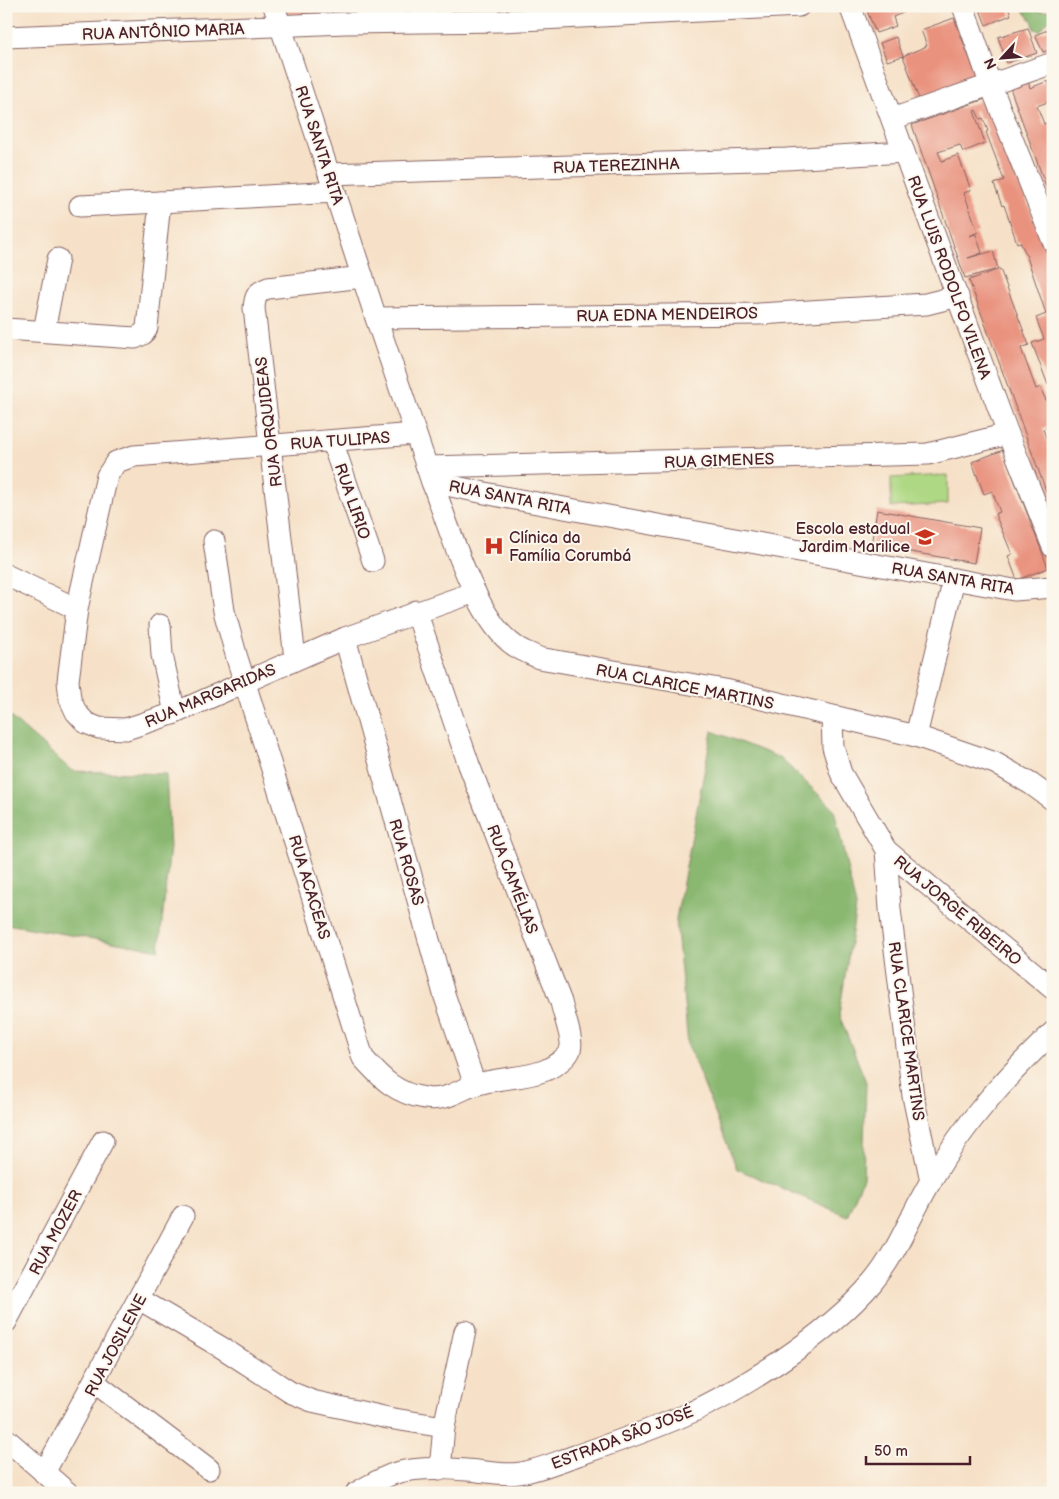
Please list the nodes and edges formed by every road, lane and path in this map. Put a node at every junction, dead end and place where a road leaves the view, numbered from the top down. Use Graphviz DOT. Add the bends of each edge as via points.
graph roads {
  1 [pos="799,6"];
  2 [pos="850,6"];
  3 [pos="963,6"];
  4 [pos="277,16"];
  5 [pos="6,37"];
  6 [pos="1053,63"];
  7 [pos="991,86"];
  8 [pos="892,119"];
  9 [pos="904,152"];
  10 [pos="332,183"];
  11 [pos="160,202"];
  12 [pos="80,206"];
  13 [pos="1053,241"];
  14 [pos="58,259"];
  15 [pos="363,277"];
  16 [pos="958,296"];
  17 [pos="376,318"];
  18 [pos="6,329"];
  19 [pos="44,331"];
  20 [pos="415,434"];
  21 [pos="1008,434"];
  22 [pos="332,441"];
  23 [pos="271,445"];
  24 [pos="116,462"];
  25 [pos="430,475"];
  26 [pos="214,542"];
  27 [pos="1053,547"];
  28 [pos="374,561"];
  29 [pos="6,575"];
  30 [pos="954,579"];
  31 [pos="83,585"];
  32 [pos="1053,587"];
  33 [pos="475,592"];
  34 [pos="51,597"];
  35 [pos="77,609"];
  36 [pos="416,611"];
  37 [pos="160,625"];
  38 [pos="345,638"];
  39 [pos="296,658"];
  40 [pos="246,681"];
  41 [pos="174,713"];
  42 [pos="832,717"];
  43 [pos="916,736"];
  44 [pos="1053,800"];
  45 [pos="886,850"];
  46 [pos="1053,989"];
  47 [pos="1053,1032"];
  48 [pos="388,1085"];
  49 [pos="475,1085"];
  50 [pos="103,1141"];
  51 [pos="930,1181"];
  52 [pos="183,1216"];
  53 [pos="140,1299"];
  54 [pos="6,1322"];
  55 [pos="465,1331"];
  56 [pos="94,1382"];
  57 [pos="444,1427"];
  58 [pos="6,1439"];
  59 [pos="209,1469"];
  60 [pos="440,1469"];
  61 [pos="44,1473"];
  62 [pos="68,1493"];
  63 [pos="356,1493"];
  1 -- 4 [label="street, RUA ANTÔNIO MARIA" via="502,21"];
  2 -- 8 [label="street, RUA LUIS RODOLFO VILENA"];
  3 -- 7 [label="street"];
  4 -- 5 [label="street, RUA ANTÔNIO MARIA"];
  4 -- 10 [label="street, RUA SANTA RITA"];
  6 -- 7 [label="street"];
  7 -- 8 [label="street"];
  7 -- 13 [label="street"];
  8 -- 9 [label="street, RUA LUIS RODOLFO VILENA"];
  9 -- 10 [label="street, RUA TEREZINHA"];
  9 -- 16 [label="street, RUA LUIS RODOLFO VILENA"];
  10 -- 11 [label="street, RUA TEREZINHA"];
  10 -- 15 [label="street, RUA SANTA RITA"];
  11 -- 12 [label="street, RUA TEREZINHA"];
  11 -- 19 [label="street" via="147,328 143,334 135,338"];
  14 -- 19 [label="street"];
  15 -- 17 [label="street, RUA SANTA RITA"];
  15 -- 23 [label="street, RUA ORQUIDEAS" via="268,288 258,292 254,308"];
  16 -- 17 [label="street, RUA EDNA MENDEIROS" via="926,304 759,314"];
  16 -- 21 [label="street, RUA LUIS RODOLFO VILENA"];
  17 -- 20 [label="street, RUA SANTA RITA"];
  18 -- 19 [label="street"];
  20 -- 22 [label="street, RUA TULIPAS"];
  20 -- 25 [label="street, RUA SANTA RITA"];
  21 -- 25 [label="street, RUA GIMENES" via="928,454"];
  21 -- 27 [label="street, RUA LUIS RODOLFO VILENA"];
  22 -- 23 [label="street, RUA TULIPAS"];
  22 -- 28 [label="street, RUA LIRIO"];
  23 -- 24 [label="street, RUA TULIPAS" via="134,456"];
  23 -- 39 [label="street, RUA ORQUIDEAS"];
  24 -- 31 [label="street, RUA MARGARIDAS" via="107,476"];
  25 -- 30 [label="street, RUA SANTA RITA" via="504,498"];
  25 -- 33 [label="street, RUA CLARICE MARTINS"];
  26 -- 40 [label="street" via="224,611"];
  29 -- 34 [label="street"];
  30 -- 32 [label="street, RUA SANTA RITA" via="1014,590"];
  30 -- 43 [label="street"];
  31 -- 34 [label="street"];
  31 -- 35 [label="street, RUA MARGARIDAS"];
  33 -- 36 [label="street, RUA MARGARIDAS"];
  33 -- 42 [label="street, RUA CLARICE MARTINS" via="493,626 514,646 539,658 725,690"];
  34 -- 35 [label="street"];
  35 -- 41 [label="street, RUA MARGARIDAS" via="68,681 70,699 86,723 99,728 126,729"];
  36 -- 38 [label="street, RUA MARGARIDAS"];
  36 -- 49 [label="street, RUA CAMÉLIAS" via="469,766 560,1002 571,1041 570,1050 562,1060 546,1070"];
  37 -- 41 [label="street" via="162,655"];
  38 -- 39 [label="street, RUA MARGARIDAS"];
  38 -- 49 [label="street, RUA ROSAS" via="444,994"];
  39 -- 40 [label="street, RUA MARGARIDAS"];
  40 -- 41 [label="street, RUA MARGARIDAS"];
  40 -- 48 [label="street, RUA ACACEAS" via="363,1058"];
  42 -- 43 [label="street"];
  42 -- 45 [label="street, RUA CLARICE MARTINS" via="833,747 841,773"];
  43 -- 44 [label="street" via="996,763"];
  45 -- 46 [label="street, RUA JORGE RIBEIRO"];
  45 -- 51 [label="street, RUA CLARICE MARTINS" via="913,1096"];
  47 -- 51 [label="street, ESTRADA SÃO JOSÉ" via="1004,1079 958,1136"];
  48 -- 49 [label="street, RUA CAMÉLIAS" via="416,1096 436,1099"];
  50 -- 54 [label="street, RUA MOZER"];
  51 -- 60 [label="street, ESTRADA SÃO JOSÉ" via="887,1264 854,1302 804,1344 710,1402 647,1431 520,1473"];
  52 -- 53 [label="street, RUA JOSILENE"];
  53 -- 56 [label="street, RUA JOSILENE"];
  53 -- 57 [label="street" via="297,1395 369,1414"];
  55 -- 57 [label="street"];
  56 -- 59 [label="street"];
  56 -- 61 [label="street, RUA JOSILENE"];
  57 -- 60 [label="street"];
  58 -- 61 [label="street"];
  60 -- 63 [label="street, ESTRADA SÃO JOSÉ" via="396,1473"];
  61 -- 62 [label="street"];
}
